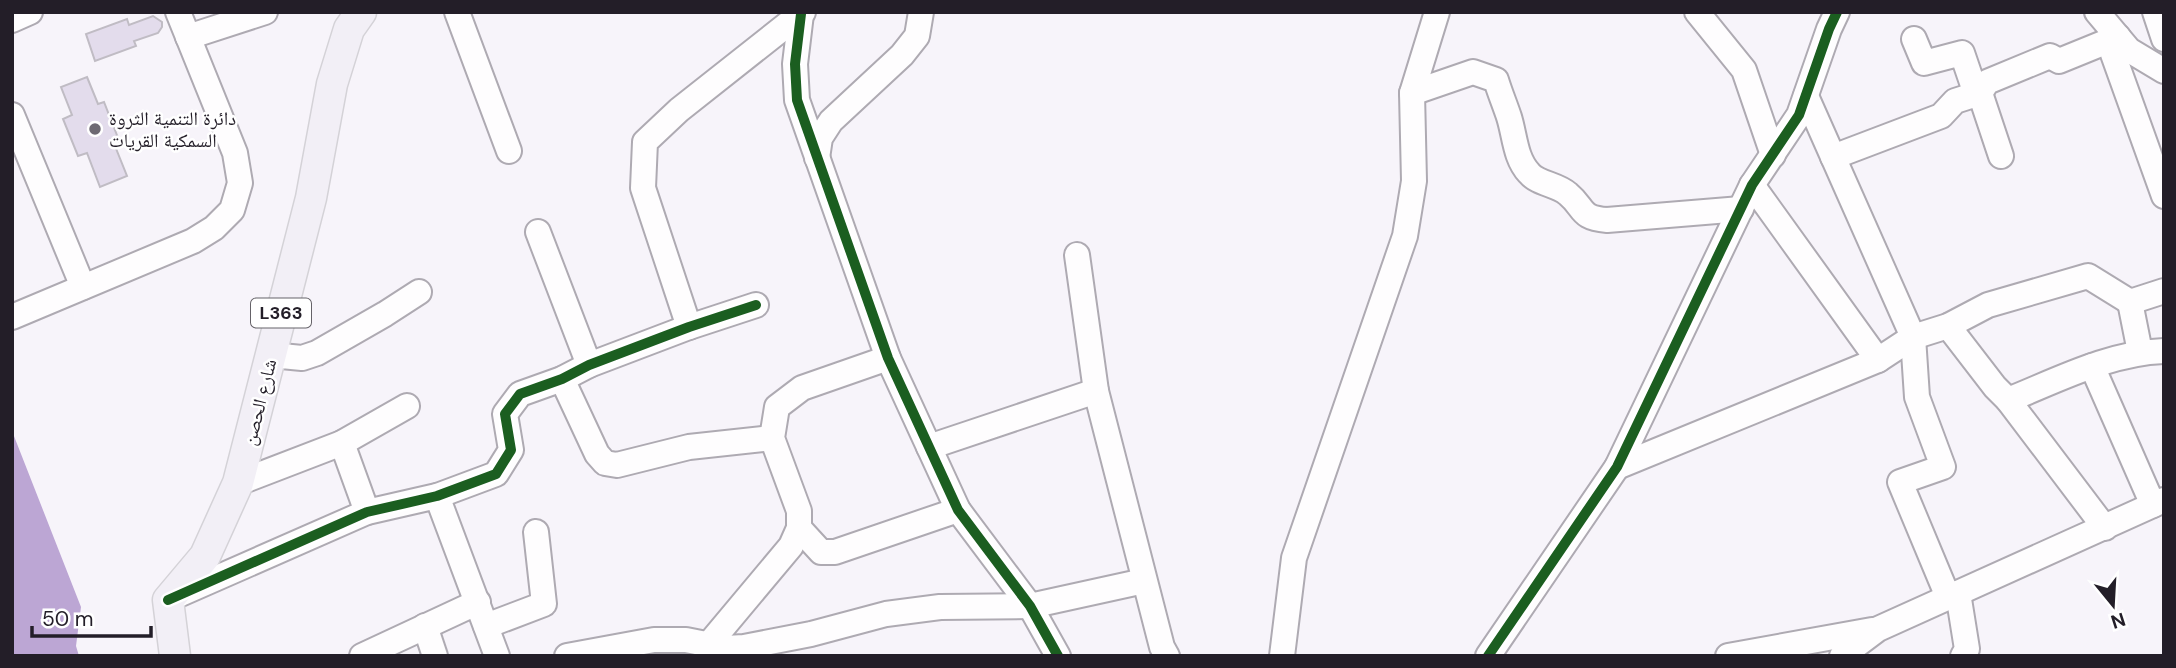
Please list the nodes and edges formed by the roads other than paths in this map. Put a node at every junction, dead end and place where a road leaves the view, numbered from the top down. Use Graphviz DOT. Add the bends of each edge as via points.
graph roads {
  1 [pos="30,12"];
  2 [pos="178,12"];
  3 [pos="265,12"];
  4 [pos="360,12"];
  5 [pos="457,12"];
  6 [pos="920,12"];
  7 [pos="1437,12"];
  8 [pos="1697,12"];
  9 [pos="1838,12"];
  10 [pos="2097,12"];
  11 [pos="2155,12"];
  12 [pos="802,13"];
  13 [pos="12,20"];
  14 [pos="188,37"];
  15 [pos="2118,37"];
  16 [pos="1914,39"];
  17 [pos="2164,39"];
  18 [pos="2164,45"];
  19 [pos="2140,56"];
  20 [pos="2164,71"];
  21 [pos="1412,93"];
  22 [pos="1978,94"];
  23 [pos="1806,96"];
  24 [pos="12,114"];
  25 [pos="509,151"];
  26 [pos="1773,155"];
  27 [pos="2001,156"];
  28 [pos="1833,157"];
  29 [pos="817,158"];
  30 [pos="1752,185"];
  31 [pos="2164,196"];
  32 [pos="1741,209"];
  33 [pos="538,232"];
  34 [pos="1077,255"];
  35 [pos="83,287"];
  36 [pos="2164,291"];
  37 [pos="419,292"];
  38 [pos="2130,302"];
  39 [pos="756,306"];
  40 [pos="12,317"];
  41 [pos="1948,326"];
  42 [pos="689,327"];
  43 [pos="1913,337"];
  44 [pos="2152,351"];
  45 [pos="271,355"];
  46 [pos="888,358"];
  47 [pos="1878,360"];
  48 [pos="589,365"];
  49 [pos="2092,366"];
  50 [pos="562,379"];
  51 [pos="1096,391"];
  52 [pos="2008,400"];
  53 [pos="407,406"];
  54 [pos="772,438"];
  55 [pos="342,443"];
  56 [pos="929,447"];
  57 [pos="1617,467"];
  58 [pos="238,483"];
  59 [pos="437,496"];
  60 [pos="2158,503"];
  61 [pos="958,510"];
  62 [pos="367,512"];
  63 [pos="799,528"];
  64 [pos="2105,528"];
  65 [pos="536,532"];
  66 [pos="1144,581"];
  67 [pos="1953,595"];
  68 [pos="168,600"];
  69 [pos="478,602"];
  70 [pos="1030,606"];
  71 [pos="425,626"];
  72 [pos="486,626"];
  73 [pos="1878,629"];
  74 [pos="709,650"];
  75 [pos="175,656"];
  76 [pos="362,656"];
  77 [pos="435,656"];
  78 [pos="496,656"];
  79 [pos="567,656"];
  80 [pos="1058,656"];
  81 [pos="1167,656"];
  82 [pos="1282,656"];
  83 [pos="1488,656"];
  84 [pos="1728,656"];
  85 [pos="1842,656"];
  86 [pos="1963,656"];
  1 -- 13 [label="street"];
  2 -- 14 [label="street"];
  3 -- 14 [label="street"];
  4 -- 45 [label="main road, شارع الحصن / L363" via="349,29 332,84 311,198"];
  5 -- 25 [label="street"];
  6 -- 29 [label="street" via="918,36 831,121 820,138"];
  7 -- 21 [label="street"];
  8 -- 26 [label="street" via="1744,69"];
  9 -- 23 [label="street"];
  10 -- 15 [label="street"];
  11 -- 17 [label="street"];
  12 -- 29 [label="street" via="795,64 797,100"];
  12 -- 42 [label="street" via="645,142 643,188"];
  14 -- 35 [label="street" via="235,153 240,183 232,210 193,241"];
  15 -- 19 [label="street"];
  15 -- 22 [label="street" via="2059,61 2050,55 1987,82"];
  15 -- 31 [label="street" via="2113,54"];
  16 -- 22 [label="street" via="1924,63 1962,53"];
  18 -- 19 [label="street"];
  19 -- 20 [label="street"];
  21 -- 32 [label="street" via="1474,72 1496,80 1519,160 1531,176 1569,194 1593,219"];
  21 -- 82 [label="street" via="1414,181 1405,236 1294,558"];
  22 -- 27 [label="street"];
  22 -- 28 [label="street" via="1955,101 1941,116"];
  23 -- 26 [label="street"];
  23 -- 28 [label="street"];
  24 -- 35 [label="street"];
  26 -- 30 [label="street"];
  28 -- 43 [label="street"];
  29 -- 46 [label="street"];
  30 -- 32 [label="street"];
  30 -- 47 [label="street"];
  32 -- 57 [label="street"];
  33 -- 48 [label="street"];
  34 -- 51 [label="street"];
  35 -- 40 [label="street"];
  36 -- 38 [label="street"];
  37 -- 45 [label="street" via="317,353 302,358"];
  38 -- 41 [label="street" via="2088,276 1988,305"];
  38 -- 44 [label="street"];
  39 -- 42 [label="street"];
  41 -- 43 [label="street"];
  41 -- 52 [label="street"];
  42 -- 48 [label="street"];
  43 -- 47 [label="street"];
  43 -- 67 [label="street" via="1917,397 1943,467 1900,481"];
  44 -- 49 [label="street"];
  45 -- 58 [label="main road, شارع الحصن / L363"];
  46 -- 54 [label="street" via="802,388 777,407"];
  46 -- 56 [label="street"];
  47 -- 57 [label="street"];
  48 -- 50 [label="street"];
  49 -- 52 [label="street"];
  49 -- 60 [label="street"];
  50 -- 54 [label="street" via="605,463 617,465 689,447"];
  50 -- 59 [label="street" via="520,394 505,414 511,450 496,474"];
  51 -- 56 [label="street"];
  51 -- 66 [label="street"];
  52 -- 64 [label="street"];
  53 -- 55 [label="street"];
  54 -- 63 [label="street" via="799,511"];
  55 -- 58 [label="street"];
  55 -- 62 [label="street"];
  56 -- 61 [label="street"];
  57 -- 83 [label="street"];
  58 -- 68 [label="main road, شارع الحصن / L363" via="205,556"];
  59 -- 62 [label="street"];
  59 -- 69 [label="street"];
  60 -- 64 [label="street"];
  61 -- 63 [label="street" via="835,552 821,552"];
  61 -- 70 [label="street"];
  62 -- 68 [label="street"];
  63 -- 74 [label="street" via="791,546"];
  64 -- 67 [label="street"];
  65 -- 72 [label="street" via="544,604"];
  66 -- 70 [label="street"];
  66 -- 81 [label="street"];
  67 -- 73 [label="street"];
  67 -- 86 [label="street" via="1967,649"];
  68 -- 75 [label="main road"];
  69 -- 71 [label="street"];
  69 -- 72 [label="street"];
  70 -- 74 [label="street" via="940,607 886,614 811,635"];
  70 -- 80 [label="street"];
  71 -- 76 [label="street"];
  71 -- 77 [label="street"];
  72 -- 78 [label="street"];
  73 -- 84 [label="street"];
  73 -- 85 [label="street"];
  74 -- 79 [label="street" via="687,640 654,640"];
}
